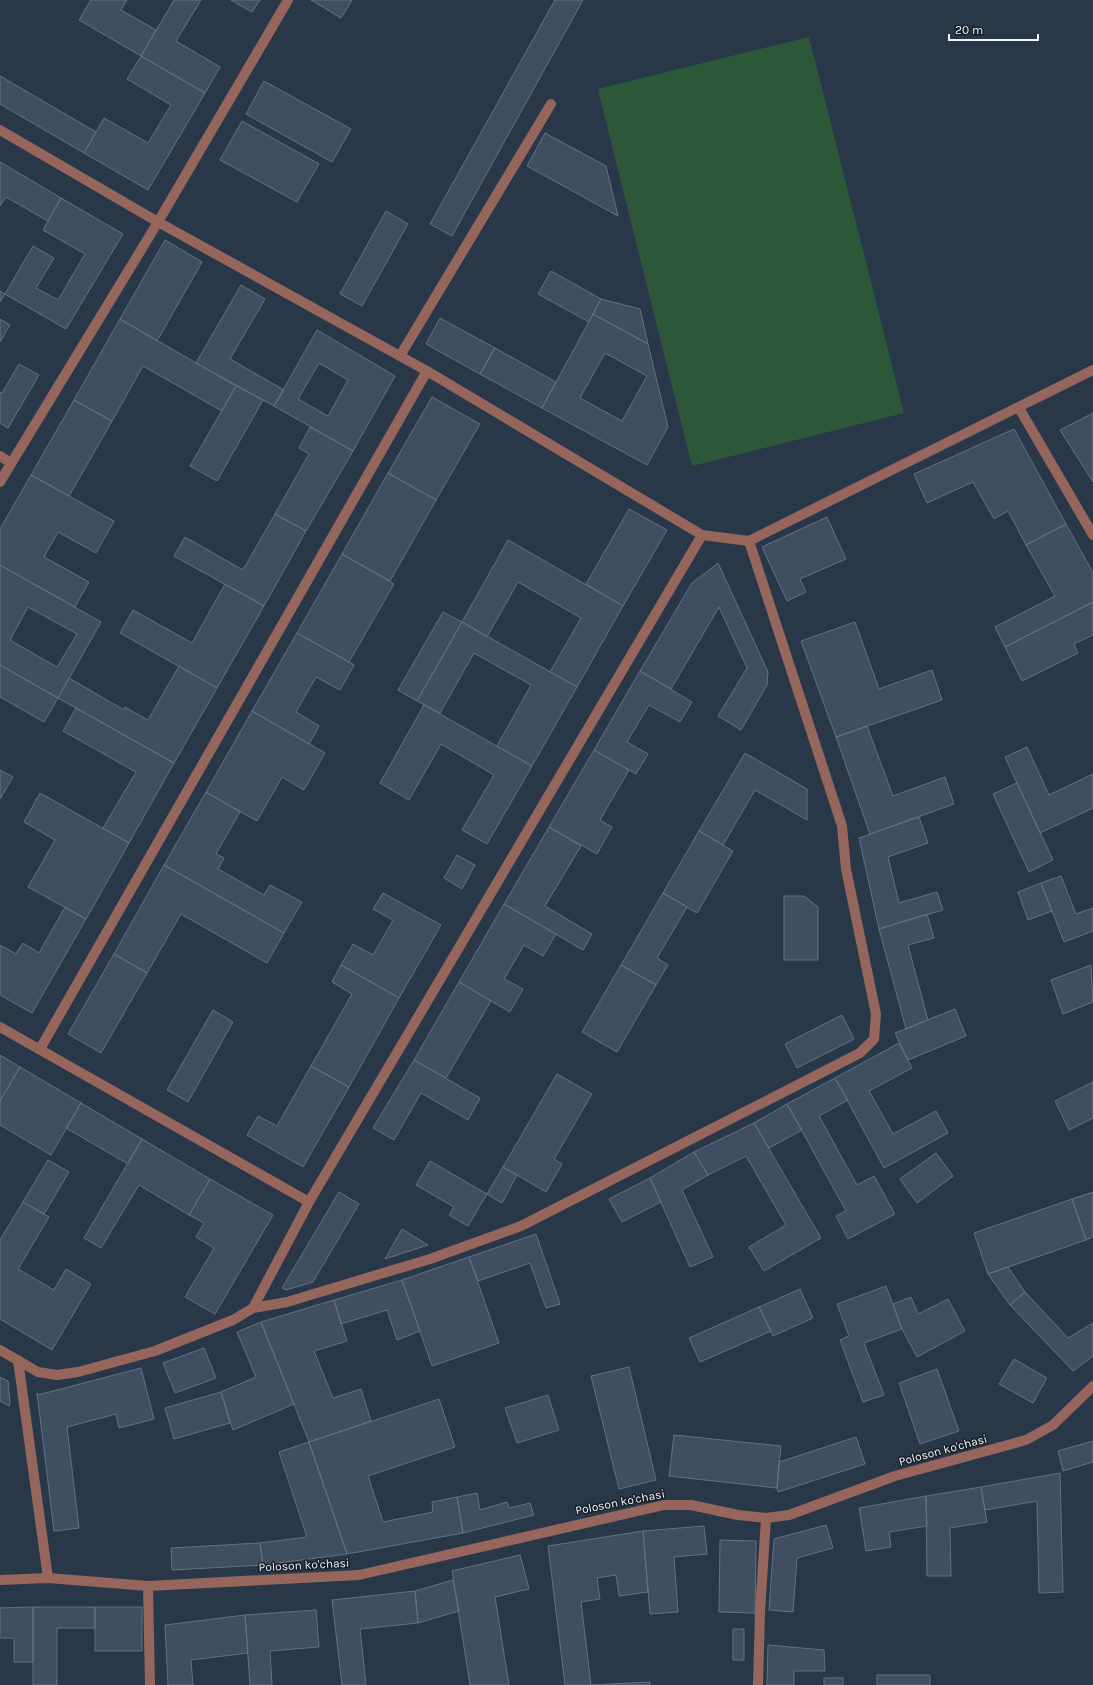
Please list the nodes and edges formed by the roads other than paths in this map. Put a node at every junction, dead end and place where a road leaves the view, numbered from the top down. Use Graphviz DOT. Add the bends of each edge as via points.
graph roads {
  1 [pos="288,0"];
  2 [pos="552,104"];
  3 [pos="0,130"];
  4 [pos="158,222"];
  5 [pos="400,356"];
  6 [pos="1093,370"];
  7 [pos="428,371"];
  8 [pos="1019,408"];
  9 [pos="0,456"];
  10 [pos="11,463"];
  11 [pos="0,482"];
  12 [pos="702,535"];
  13 [pos="1093,535"];
  14 [pos="750,541"];
  15 [pos="0,1027"];
  16 [pos="40,1049"];
  17 [pos="309,1202"];
  18 [pos="253,1308"];
  19 [pos="0,1350"];
  20 [pos="18,1360"];
  21 [pos="1093,1386"];
  22 [pos="766,1518"];
  23 [pos="48,1578"];
  24 [pos="0,1580"];
  25 [pos="148,1586"];
  26 [pos="150,1685"];
  27 [pos="758,1685"];
  1 -- 4 [label="street"];
  2 -- 5 [label="street"];
  3 -- 4 [label="street"];
  4 -- 5 [label="street"];
  4 -- 10 [label="street"];
  5 -- 7 [label="street"];
  6 -- 8 [label="street"];
  7 -- 12 [label="street"];
  7 -- 16 [label="street"];
  8 -- 13 [label="street"];
  8 -- 14 [label="street"];
  9 -- 10 [label="street"];
  10 -- 11 [label="street"];
  12 -- 14 [label="street"];
  12 -- 17 [label="street"];
  14 -- 18 [label="street" via="842,826 846,869 876,1014 874,1039 860,1053 521,1226 430,1259 287,1302"];
  15 -- 16 [label="street"];
  16 -- 17 [label="street"];
  17 -- 18 [label="street"];
  18 -- 20 [label="street" via="233,1320 155,1351 78,1372 57,1375 38,1372"];
  19 -- 20 [label="street"];
  20 -- 23 [label="street"];
  21 -- 22 [label="street, Poloson ko'chasi" via="1054,1425 1026,1440 895,1476 789,1515"];
  22 -- 25 [label="street, Poloson ko'chasi" via="691,1505 664,1505 359,1575"];
  22 -- 27 [label="street"];
  23 -- 24 [label="street, Poloson ko'chasi"];
  23 -- 25 [label="street, Poloson ko'chasi"];
  25 -- 26 [label="street"];
}
